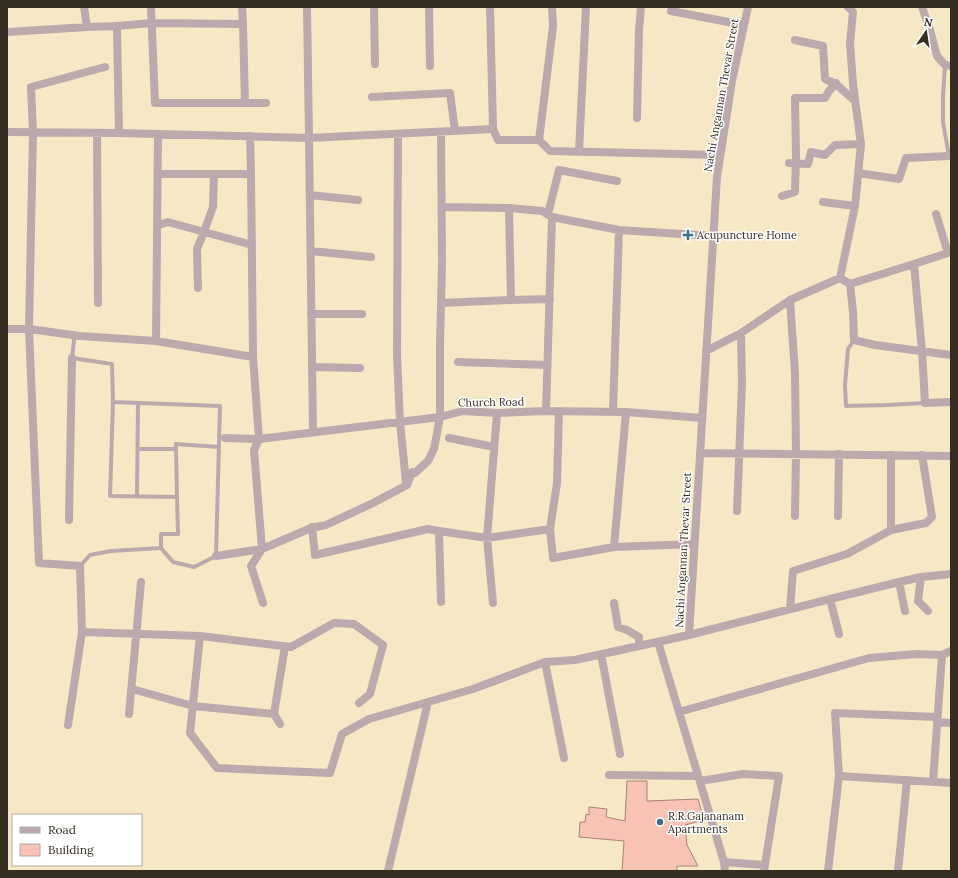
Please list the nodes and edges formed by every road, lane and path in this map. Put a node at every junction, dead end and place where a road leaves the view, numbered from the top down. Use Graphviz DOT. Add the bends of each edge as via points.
graph roads {
  1 [pos="84,7"];
  2 [pos="151,7"];
  3 [pos="242,7"];
  4 [pos="307,7"];
  5 [pos="374,7"];
  6 [pos="429,7"];
  7 [pos="490,7"];
  8 [pos="552,7"];
  9 [pos="586,7"];
  10 [pos="641,7"];
  11 [pos="748,7"];
  12 [pos="848,7"];
  13 [pos="922,7"];
  14 [pos="671,11"];
  15 [pos="152,23"];
  16 [pos="243,24"];
  17 [pos="744,25"];
  18 [pos="117,26"];
  19 [pos="87,27"];
  20 [pos="8,32"];
  21 [pos="795,40"];
  22 [pos="375,64"];
  23 [pos="430,66"];
  24 [pos="948,66"];
  25 [pos="105,67"];
  26 [pos="836,83"];
  27 [pos="372,97"];
  28 [pos="855,101"];
  29 [pos="245,103"];
  30 [pos="266,103"];
  31 [pos="637,118"];
  32 [pos="493,129"];
  33 [pos="455,131"];
  34 [pos="7,132"];
  35 [pos="33,132"];
  36 [pos="441,132"];
  37 [pos="97,133"];
  38 [pos="119,133"];
  39 [pos="158,134"];
  40 [pos="398,134"];
  41 [pos="250,136"];
  42 [pos="310,138"];
  43 [pos="539,140"];
  44 [pos="861,144"];
  45 [pos="579,152"];
  46 [pos="720,155"];
  47 [pos="950,156"];
  48 [pos="792,163"];
  49 [pos="858,173"];
  50 [pos="158,174"];
  51 [pos="214,174"];
  52 [pos="251,174"];
  53 [pos="617,182"];
  54 [pos="310,195"];
  55 [pos="782,196"];
  56 [pos="358,200"];
  57 [pos="823,202"];
  58 [pos="855,206"];
  59 [pos="442,207"];
  60 [pos="509,208"];
  61 [pos="936,214"];
  62 [pos="550,216"];
  63 [pos="158,225"];
  64 [pos="619,230"];
  65 [pos="204,232"];
  66 [pos="713,236"];
  67 [pos="252,245"];
  68 [pos="311,251"];
  69 [pos="949,253"];
  70 [pos="371,258"];
  71 [pos="914,264"];
  72 [pos="840,278"];
  73 [pos="850,284"];
  74 [pos="198,288"];
  75 [pos="550,299"];
  76 [pos="511,300"];
  77 [pos="790,300"];
  78 [pos="98,303"];
  79 [pos="441,303"];
  80 [pos="311,314"];
  81 [pos="362,314"];
  82 [pos="7,329"];
  83 [pos="28,329"];
  84 [pos="741,333"];
  85 [pos="73,335"];
  86 [pos="854,340"];
  87 [pos="156,341"];
  88 [pos="922,351"];
  89 [pos="706,352"];
  90 [pos="951,355"];
  91 [pos="253,357"];
  92 [pos="72,358"];
  93 [pos="458,362"];
  94 [pos="547,365"];
  95 [pos="312,367"];
  96 [pos="360,368"];
  97 [pos="113,402"];
  98 [pos="951,402"];
  99 [pos="138,403"];
  100 [pos="925,403"];
  101 [pos="546,411"];
  102 [pos="559,411"];
  103 [pos="613,412"];
  104 [pos="626,412"];
  105 [pos="497,413"];
  106 [pos="440,417"];
  107 [pos="702,418"];
  108 [pos="400,422"];
  109 [pos="313,432"];
  110 [pos="222,438"];
  111 [pos="449,438"];
  112 [pos="259,439"];
  113 [pos="219,447"];
  114 [pos="494,447"];
  115 [pos="138,449"];
  116 [pos="176,449"];
  117 [pos="700,452"];
  118 [pos="739,453"];
  119 [pos="796,454"];
  120 [pos="839,454"];
  121 [pos="892,455"];
  122 [pos="922,456"];
  123 [pos="951,456"];
  124 [pos="407,485"];
  125 [pos="137,496"];
  126 [pos="177,497"];
  127 [pos="737,512"];
  128 [pos="795,516"];
  129 [pos="838,516"];
  130 [pos="69,520"];
  131 [pos="312,527"];
  132 [pos="550,529"];
  133 [pos="891,530"];
  134 [pos="439,532"];
  135 [pos="487,538"];
  136 [pos="694,544"];
  137 [pos="614,547"];
  138 [pos="161,548"];
  139 [pos="262,548"];
  140 [pos="216,556"];
  141 [pos="80,566"];
  142 [pos="951,574"];
  143 [pos="921,577"];
  144 [pos="141,582"];
  145 [pos="899,582"];
  146 [pos="830,599"];
  147 [pos="441,602"];
  148 [pos="263,603"];
  149 [pos="494,603"];
  150 [pos="614,603"];
  151 [pos="790,609"];
  152 [pos="905,611"];
  153 [pos="928,611"];
  154 [pos="82,632"];
  155 [pos="136,634"];
  156 [pos="689,634"];
  157 [pos="839,634"];
  158 [pos="200,636"];
  159 [pos="658,642"];
  160 [pos="285,646"];
  161 [pos="639,646"];
  162 [pos="951,651"];
  163 [pos="601,654"];
  164 [pos="942,655"];
  165 [pos="545,662"];
  166 [pos="132,689"];
  167 [pos="428,702"];
  168 [pos="359,703"];
  169 [pos="193,706"];
  170 [pos="679,712"];
  171 [pos="129,714"];
  172 [pos="274,714"];
  173 [pos="937,720"];
  174 [pos="951,723"];
  175 [pos="280,724"];
  176 [pos="68,725"];
  177 [pos="620,754"];
  178 [pos="564,758"];
  179 [pos="609,775"];
  180 [pos="839,776"];
  181 [pos="699,778"];
  182 [pos="907,780"];
  183 [pos="933,782"];
  184 [pos="951,783"];
  185 [pos="724,862"];
  186 [pos="765,868"];
  187 [pos="388,871"];
  188 [pos="726,871"];
  189 [pos="828,871"];
  190 [pos="898,871"];
  1 -- 19 [label="street"];
  2 -- 15 [label="street"];
  3 -- 16 [label="street"];
  4 -- 42 [label="street"];
  5 -- 22 [label="street"];
  6 -- 23 [label="street"];
  7 -- 32 [label="street"];
  8 -- 43 [label="street" via="553,26"];
  9 -- 45 [label="street"];
  10 -- 31 [label="street"];
  11 -- 17 [label="street, Nachi Angannan Thevar Street"];
  12 -- 28 [label="street" via="853,12 850,43"];
  13 -- 24 [label="street" via="937,56"];
  14 -- 17 [label="street"];
  15 -- 16 [label="street"];
  15 -- 18 [label="street"];
  15 -- 29 [label="street" via="155,104"];
  16 -- 29 [label="street"];
  17 -- 46 [label="street, Nachi Angannan Thevar Street"];
  18 -- 19 [label="street"];
  18 -- 38 [label="street"];
  19 -- 20 [label="street"];
  21 -- 26 [label="street" via="823,46 825,79"];
  24 -- 47 [label="lane" via="943,96 943,122"];
  25 -- 35 [label="street" via="31,87"];
  26 -- 28 [label="street"];
  26 -- 48 [label="street" via="825,98 795,98"];
  27 -- 33 [label="street" via="450,93"];
  28 -- 44 [label="street"];
  29 -- 30 [label="street"];
  32 -- 33 [label="street"];
  32 -- 43 [label="street" via="498,140"];
  33 -- 36 [label="street"];
  34 -- 35 [label="street"];
  35 -- 37 [label="street"];
  35 -- 83 [label="street"];
  36 -- 40 [label="street"];
  36 -- 59 [label="street"];
  37 -- 38 [label="street"];
  37 -- 78 [label="street"];
  38 -- 39 [label="street"];
  39 -- 41 [label="street"];
  39 -- 50 [label="street"];
  40 -- 42 [label="street"];
  40 -- 108 [label="street" via="397,355"];
  41 -- 42 [label="street"];
  41 -- 52 [label="street"];
  42 -- 54 [label="street"];
  43 -- 45 [label="street" via="550,151"];
  44 -- 48 [label="street" via="835,145 825,155 811,152 808,164"];
  44 -- 49 [label="street"];
  45 -- 46 [label="street"];
  46 -- 66 [label="street, Nachi Angannan Thevar Street"];
  47 -- 49 [label="street" via="906,158 899,179"];
  48 -- 55 [label="street" via="795,192"];
  49 -- 58 [label="street"];
  50 -- 51 [label="street"];
  50 -- 63 [label="street"];
  51 -- 52 [label="street"];
  51 -- 65 [label="street" via="213,207"];
  52 -- 67 [label="street"];
  53 -- 62 [label="street" via="559,170"];
  54 -- 56 [label="street"];
  54 -- 68 [label="street"];
  57 -- 58 [label="street"];
  58 -- 72 [label="street"];
  59 -- 60 [label="street"];
  59 -- 79 [label="street"];
  60 -- 62 [label="street" via="542,211"];
  60 -- 76 [label="street"];
  61 -- 69 [label="street"];
  62 -- 64 [label="street"];
  62 -- 75 [label="street"];
  63 -- 65 [label="street" via="168,222"];
  63 -- 87 [label="street"];
  64 -- 66 [label="street"];
  64 -- 103 [label="street"];
  65 -- 67 [label="street"];
  65 -- 74 [label="street" via="197,249"];
  66 -- 89 [label="street, Nachi Angannan Thevar Street"];
  67 -- 91 [label="street"];
  68 -- 70 [label="street"];
  68 -- 80 [label="street"];
  69 -- 71 [label="street"];
  71 -- 73 [label="street"];
  71 -- 88 [label="street"];
  72 -- 73 [label="street"];
  72 -- 77 [label="street"];
  73 -- 86 [label="street"];
  75 -- 76 [label="street"];
  75 -- 94 [label="street"];
  76 -- 79 [label="street"];
  77 -- 84 [label="street"];
  77 -- 119 [label="street" via="795,372"];
  79 -- 106 [label="street"];
  80 -- 81 [label="street"];
  80 -- 95 [label="street"];
  82 -- 83 [label="street"];
  83 -- 85 [label="street"];
  83 -- 141 [label="street" via="39,563"];
  84 -- 89 [label="street"];
  84 -- 118 [label="street"];
  85 -- 87 [label="street"];
  85 -- 92 [label="lane"];
  86 -- 88 [label="street"];
  86 -- 100 [label="lane" via="848,349 846,406"];
  87 -- 91 [label="street"];
  88 -- 90 [label="street"];
  88 -- 100 [label="street"];
  89 -- 107 [label="street, Nachi Angannan Thevar Street"];
  91 -- 112 [label="street"];
  92 -- 97 [label="lane" via="112,364"];
  92 -- 130 [label="street"];
  93 -- 94 [label="street"];
  94 -- 101 [label="street"];
  95 -- 96 [label="street"];
  95 -- 109 [label="street"];
  97 -- 99 [label="lane"];
  97 -- 125 [label="lane" via="110,496"];
  98 -- 100 [label="street"];
  99 -- 110 [label="lane" via="220,406"];
  99 -- 115 [label="lane"];
  101 -- 102 [label="street, Church Road"];
  101 -- 105 [label="street, Church Road"];
  102 -- 103 [label="street, Church Road"];
  102 -- 132 [label="street" via="557,482"];
  103 -- 104 [label="street, Church Road"];
  104 -- 107 [label="street, Church Road"];
  104 -- 137 [label="street"];
  105 -- 106 [label="street, Church Road" via="463,411"];
  105 -- 114 [label="street"];
  106 -- 108 [label="street, Church Road"];
  106 -- 124 [label="street" via="434,449 428,461 415,473 412,472"];
  107 -- 117 [label="street, Nachi Angannan Thevar Street"];
  108 -- 109 [label="street, Church Road"];
  108 -- 124 [label="street"];
  109 -- 112 [label="street, Church Road"];
  110 -- 112 [label="street, Church Road"];
  110 -- 113 [label="lane"];
  111 -- 114 [label="street"];
  112 -- 139 [label="street" via="254,450"];
  113 -- 116 [label="lane" via="176,444"];
  113 -- 140 [label="lane"];
  114 -- 135 [label="street"];
  115 -- 116 [label="lane"];
  115 -- 125 [label="lane"];
  116 -- 126 [label="lane"];
  117 -- 118 [label="street"];
  117 -- 136 [label="street, Nachi Angannan Thevar Street"];
  118 -- 119 [label="street"];
  118 -- 127 [label="street"];
  119 -- 120 [label="street"];
  119 -- 128 [label="street"];
  120 -- 121 [label="street"];
  120 -- 129 [label="street"];
  121 -- 122 [label="street"];
  121 -- 133 [label="street"];
  122 -- 123 [label="street"];
  122 -- 133 [label="street" via="932,517 926,523"];
  124 -- 131 [label="street" via="326,524"];
  125 -- 126 [label="lane"];
  126 -- 138 [label="lane" via="178,534 161,534"];
  131 -- 134 [label="street" via="316,555 428,529"];
  131 -- 139 [label="street"];
  132 -- 135 [label="street"];
  132 -- 137 [label="street" via="553,558"];
  133 -- 151 [label="street" via="847,554 793,571"];
  134 -- 135 [label="street"];
  134 -- 147 [label="street"];
  135 -- 149 [label="street"];
  136 -- 137 [label="street"];
  136 -- 156 [label="street, Nachi Angannan Thevar Street"];
  138 -- 140 [label="lane" via="173,562 194,567"];
  138 -- 141 [label="lane" via="111,550 90,556"];
  139 -- 140 [label="street"];
  139 -- 148 [label="street" via="252,566"];
  141 -- 154 [label="street"];
  142 -- 143 [label="street"];
  143 -- 145 [label="street"];
  143 -- 153 [label="street" via="918,601"];
  144 -- 155 [label="street"];
  145 -- 146 [label="street"];
  145 -- 152 [label="street"];
  146 -- 151 [label="street"];
  146 -- 157 [label="street"];
  150 -- 161 [label="street" via="618,627 639,637"];
  151 -- 156 [label="street"];
  154 -- 155 [label="street"];
  154 -- 176 [label="street"];
  155 -- 158 [label="street"];
  155 -- 166 [label="street"];
  156 -- 159 [label="street, Nachi Angannan Thevar Street"];
  158 -- 160 [label="street"];
  158 -- 169 [label="street, Nachi Angannan Thevar Street"];
  159 -- 161 [label="street, Nachi Angannan Thevar Street"];
  159 -- 170 [label="street"];
  160 -- 168 [label="street" via="290,647 334,623 354,624 383,645 370,694"];
  160 -- 172 [label="street"];
  161 -- 163 [label="street, Nachi Angannan Thevar Street"];
  162 -- 164 [label="street"];
  163 -- 165 [label="street, Nachi Angannan Thevar Street" via="575,660"];
  163 -- 177 [label="street"];
  164 -- 170 [label="street" via="917,654 869,658"];
  164 -- 173 [label="street"];
  165 -- 167 [label="street, Nachi Angannan Thevar Street" via="473,689"];
  165 -- 178 [label="street"];
  166 -- 169 [label="street"];
  166 -- 171 [label="street"];
  167 -- 169 [label="street, Nachi Angannan Thevar Street" via="369,719 342,734 330,773 217,768 190,733"];
  167 -- 187 [label="street"];
  169 -- 172 [label="street"];
  170 -- 181 [label="street"];
  172 -- 175 [label="street"];
  173 -- 174 [label="street"];
  173 -- 180 [label="street" via="835,713"];
  173 -- 183 [label="street"];
  179 -- 181 [label="street"];
  180 -- 182 [label="street"];
  180 -- 189 [label="street"];
  181 -- 185 [label="street"];
  181 -- 186 [label="street" via="743,774 779,776"];
  182 -- 183 [label="street"];
  182 -- 190 [label="street"];
  183 -- 184 [label="street"];
  185 -- 186 [label="street"];
  185 -- 188 [label="street"];
}
